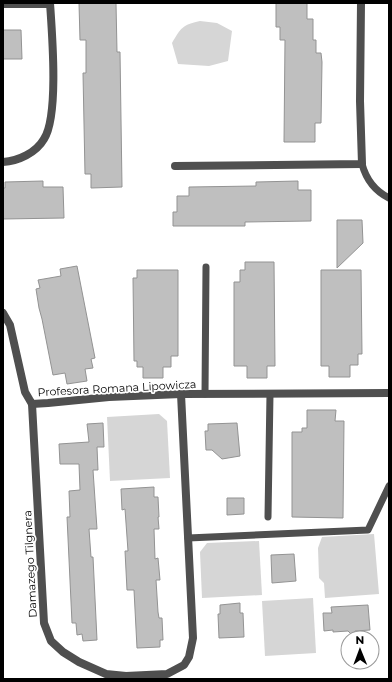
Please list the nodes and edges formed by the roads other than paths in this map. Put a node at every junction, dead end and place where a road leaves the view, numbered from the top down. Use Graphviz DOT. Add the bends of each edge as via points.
graph roads {
  1 [pos="50,3"];
  2 [pos="361,3"];
  3 [pos="3,4"];
  4 [pos="3,162"];
  5 [pos="362,164"];
  6 [pos="175,166"];
  7 [pos="389,198"];
  8 [pos="206,267"];
  9 [pos="3,313"];
  10 [pos="389,392"];
  11 [pos="181,394"];
  12 [pos="205,394"];
  13 [pos="270,394"];
  14 [pos="32,404"];
  15 [pos="389,486"];
  16 [pos="268,517"];
  17 [pos="188,538"];
  1 -- 3 [label="street"];
  1 -- 4 [label="street" via="53,66 52,117 49,129 45,139 29,155"];
  2 -- 5 [label="street"];
  5 -- 6 [label="street"];
  5 -- 7 [label="lane" via="370,183"];
  8 -- 12 [label="lane, Profesora Romana Lipowicza"];
  9 -- 14 [label="street, Profesora Romana Lipowicza" via="10,324 25,392"];
  10 -- 13 [label="street, Profesora Romana Lipowicza"];
  11 -- 12 [label="street, Profesora Romana Lipowicza"];
  11 -- 14 [label="street, Profesora Romana Lipowicza"];
  11 -- 17 [label="street, Damazego Tilgnera"];
  12 -- 13 [label="street, Profesora Romana Lipowicza"];
  13 -- 16 [label="lane"];
  14 -- 17 [label="street, Damazego Tilgnera" via="44,623 51,641 63,652 106,674 167,674 184,665 189,657 193,638"];
  15 -- 17 [label="lane" via="368,530"];
}
